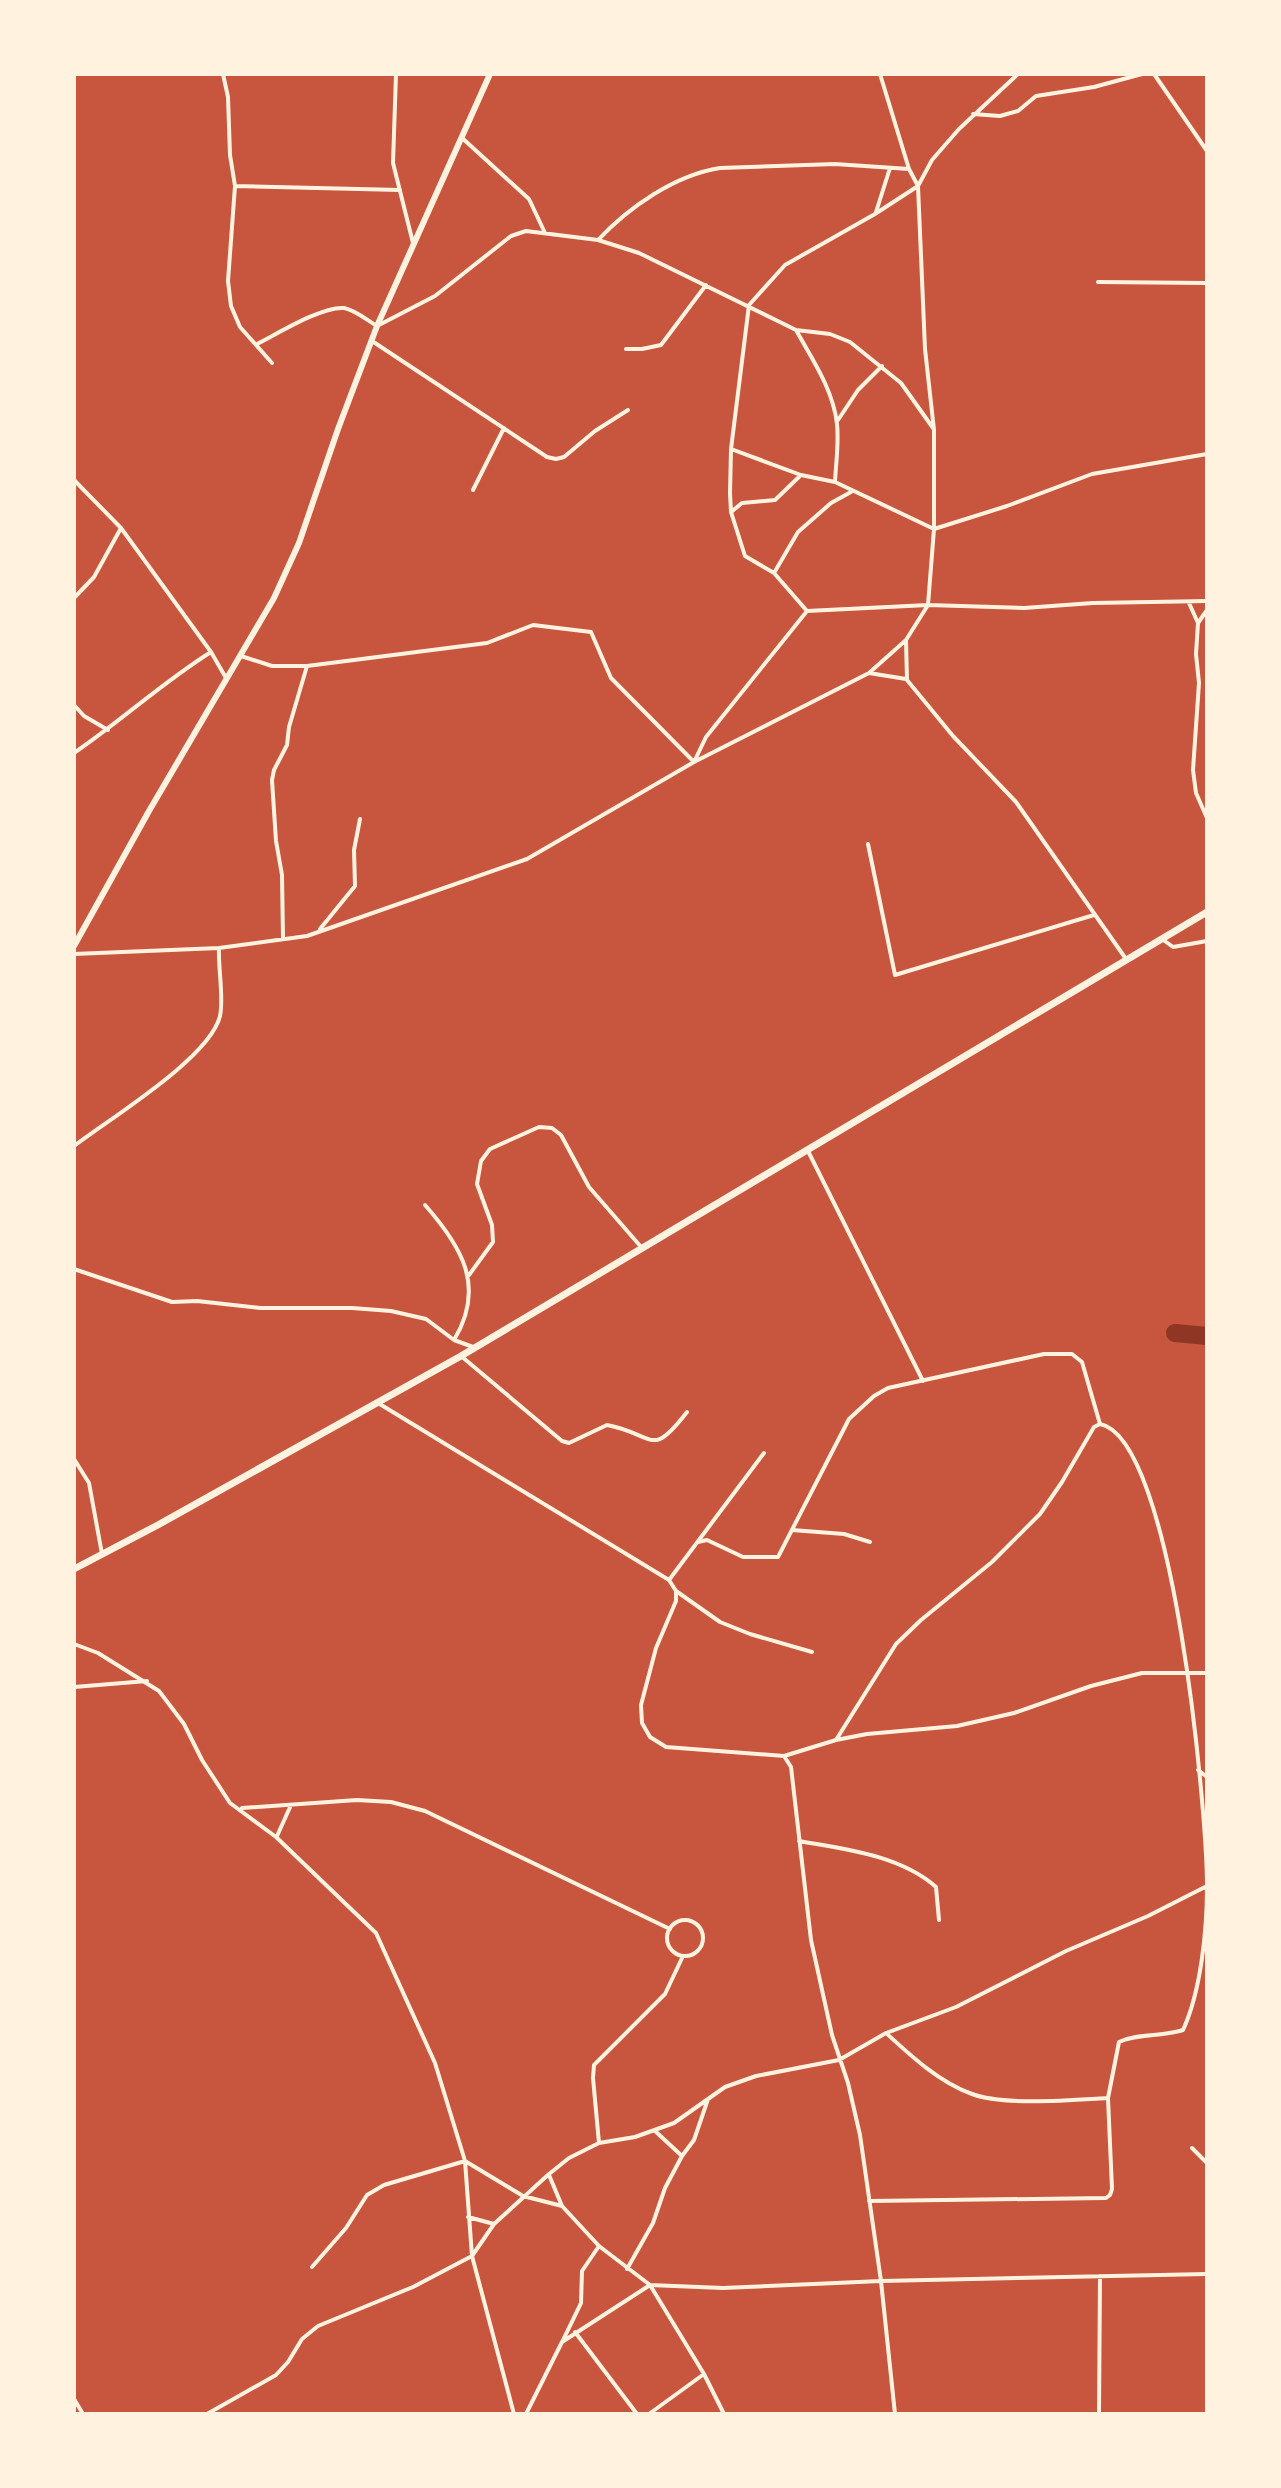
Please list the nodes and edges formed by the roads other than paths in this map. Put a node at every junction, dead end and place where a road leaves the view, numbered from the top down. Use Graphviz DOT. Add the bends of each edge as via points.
graph roads {
  1 [pos="223,74"];
  2 [pos="396,74"];
  3 [pos="490,74"];
  4 [pos="880,74"];
  5 [pos="1018,74"];
  6 [pos="1142,74"];
  7 [pos="1154,74"];
  8 [pos="972,114"];
  9 [pos="461,137"];
  10 [pos="1207,151"];
  11 [pos="890,168"];
  12 [pos="909,169"];
  13 [pos="235,186"];
  14 [pos="918,186"];
  15 [pos="400,190"];
  16 [pos="875,214"];
  17 [pos="545,233"];
  18 [pos="598,240"];
  19 [pos="413,243"];
  20 [pos="1098,282"];
  21 [pos="1207,283"];
  22 [pos="706,285"];
  23 [pos="749,305"];
  24 [pos="377,326"];
  25 [pos="796,330"];
  26 [pos="372,341"];
  27 [pos="257,344"];
  28 [pos="626,349"];
  29 [pos="272,363"];
  30 [pos="882,366"];
  31 [pos="628,410"];
  32 [pos="837,422"];
  33 [pos="504,428"];
  34 [pos="934,430"];
  35 [pos="731,449"];
  36 [pos="1207,454"];
  37 [pos="801,475"];
  38 [pos="74,480"];
  39 [pos="835,482"];
  40 [pos="473,490"];
  41 [pos="852,491"];
  42 [pos="731,512"];
  43 [pos="121,528"];
  44 [pos="934,529"];
  45 [pos="774,573"];
  46 [pos="74,598"];
  47 [pos="1207,601"];
  48 [pos="1188,602"];
  49 [pos="928,605"];
  50 [pos="1207,610"];
  51 [pos="807,611"];
  52 [pos="1198,623"];
  53 [pos="906,640"];
  54 [pos="211,652"];
  55 [pos="241,656"];
  56 [pos="307,666"];
  57 [pos="869,673"];
  58 [pos="226,678"];
  59 [pos="907,680"];
  60 [pos="74,705"];
  61 [pos="108,730"];
  62 [pos="74,753"];
  63 [pos="694,762"];
  64 [pos="1207,818"];
  65 [pos="360,819"];
  66 [pos="868,844"];
  67 [pos="1207,912"];
  68 [pos="1094,915"];
  69 [pos="319,931"];
  70 [pos="283,938"];
  71 [pos="1162,939"];
  72 [pos="1207,941"];
  73 [pos="74,946"];
  74 [pos="219,948"];
  75 [pos="74,954"];
  76 [pos="1126,959"];
  77 [pos="74,1146"];
  78 [pos="808,1151"];
  79 [pos="425,1205"];
  80 [pos="642,1248"];
  81 [pos="74,1269"];
  82 [pos="469,1275"];
  83 [pos="454,1340"];
  84 [pos="475,1347"];
  85 [pos="461,1356"];
  86 [pos="924,1382"];
  87 [pos="378,1403"];
  88 [pos="687,1412"];
  89 [pos="1100,1424"];
  90 [pos="764,1453"];
  91 [pos="74,1459"];
  92 [pos="792,1530"];
  93 [pos="698,1542"];
  94 [pos="870,1542"];
  95 [pos="102,1554"];
  96 [pos="74,1569"];
  97 [pos="669,1580"];
  98 [pos="676,1591"];
  99 [pos="74,1644"];
  100 [pos="812,1652"];
  101 [pos="1189,1673"];
  102 [pos="1207,1673"];
  103 [pos="147,1681"];
  104 [pos="74,1687"];
  105 [pos="836,1740"];
  106 [pos="784,1756"];
  107 [pos="1198,1770"];
  108 [pos="1207,1777"];
  109 [pos="291,1805"];
  110 [pos="239,1808"];
  111 [pos="276,1837"];
  112 [pos="799,1841"];
  113 [pos="1207,1886"];
  114 [pos="1204,1919"];
  115 [pos="939,1920"];
  116 [pos="1207,1926"];
  117 [pos="670,1929"];
  118 [pos="683,1956"];
  119 [pos="886,2033"];
  120 [pos="839,2060"];
  121 [pos="708,2097"];
  122 [pos="1108,2098"];
  123 [pos="655,2131"];
  124 [pos="599,2143"];
  125 [pos="1192,2148"];
  126 [pos="682,2156"];
  127 [pos="465,2161"];
  128 [pos="1207,2163"];
  129 [pos="549,2174"];
  130 [pos="523,2196"];
  131 [pos="869,2201"];
  132 [pos="562,2206"];
  133 [pos="468,2217"];
  134 [pos="494,2224"];
  135 [pos="599,2246"];
  136 [pos="472,2256"];
  137 [pos="312,2267"];
  138 [pos="627,2269"];
  139 [pos="1207,2274"];
  140 [pos="1100,2276"];
  141 [pos="881,2281"];
  142 [pos="650,2285"];
  143 [pos="575,2332"];
  144 [pos="562,2342"];
  145 [pos="704,2374"];
  146 [pos="74,2399"];
  147 [pos="223,2407"];
  148 [pos="83,2414"];
  149 [pos="207,2414"];
  150 [pos="227,2414"];
  151 [pos="514,2414"];
  152 [pos="526,2414"];
  153 [pos="637,2414"];
  154 [pos="649,2414"];
  155 [pos="724,2414"];
  156 [pos="895,2414"];
  157 [pos="1099,2414"];
  1 -- 13 [label="street"];
  2 -- 15 [label="street" via="391,146"];
  3 -- 9 [label="street"];
  4 -- 12 [label="street"];
  5 -- 8 [label="street"];
  6 -- 8 [label="street" via="1036,96 1018,111 1000,116"];
  7 -- 10 [label="street"];
  8 -- 14 [label="street" via="932,160"];
  9 -- 17 [label="street" via="529,199"];
  9 -- 19 [label="street"];
  11 -- 12 [label="street"];
  11 -- 16 [label="street"];
  11 -- 18 [label="street" via="835,164 704,170 650,198"];
  12 -- 14 [label="street"];
  13 -- 15 [label="street"];
  13 -- 27 [label="street" via="231,306 240,327"];
  14 -- 16 [label="street"];
  14 -- 34 [label="street"];
  15 -- 19 [label="street"];
  16 -- 23 [label="street" via="785,265"];
  17 -- 18 [label="street"];
  17 -- 24 [label="street" via="511,236 435,296"];
  18 -- 22 [label="street"];
  19 -- 24 [label="street"];
  20 -- 21 [label="street"];
  22 -- 23 [label="street"];
  22 -- 28 [label="street" via="661,345"];
  23 -- 25 [label="street"];
  23 -- 35 [label="street"];
  24 -- 26 [label="street"];
  24 -- 27 [label="street" via="341,308"];
  25 -- 30 [label="street" via="850,342"];
  25 -- 32 [label="street" via="821,374"];
  26 -- 33 [label="street"];
  26 -- 55 [label="street" via="299,543"];
  27 -- 29 [label="street"];
  30 -- 32 [label="street"];
  30 -- 34 [label="street" via="901,383"];
  31 -- 33 [label="street" via="556,459"];
  32 -- 39 [label="street"];
  33 -- 40 [label="street"];
  34 -- 44 [label="street"];
  35 -- 37 [label="street"];
  35 -- 42 [label="street"];
  36 -- 44 [label="street" via="1092,474"];
  37 -- 39 [label="street"];
  37 -- 42 [label="street" via="775,500 742,503"];
  38 -- 43 [label="street"];
  39 -- 41 [label="street"];
  41 -- 44 [label="street"];
  41 -- 45 [label="street" via="798,532"];
  42 -- 45 [label="street" via="745,556"];
  43 -- 46 [label="street" via="94,577"];
  43 -- 54 [label="street"];
  44 -- 49 [label="street"];
  45 -- 51 [label="street"];
  47 -- 48 [label="street"];
  48 -- 49 [label="street" via="1024,608"];
  48 -- 52 [label="street"];
  49 -- 51 [label="street"];
  49 -- 53 [label="street"];
  50 -- 52 [label="street"];
  51 -- 63 [label="street" via="706,737"];
  52 -- 64 [label="street" via="1193,770"];
  53 -- 57 [label="street"];
  53 -- 59 [label="street"];
  54 -- 58 [label="street"];
  54 -- 61 [label="street"];
  55 -- 56 [label="street" via="272,666"];
  55 -- 58 [label="street"];
  56 -- 63 [label="street" via="487,643 533,625 591,632 611,678"];
  56 -- 70 [label="street" via="287,745 272,780"];
  57 -- 59 [label="street"];
  57 -- 63 [label="street"];
  58 -- 73 [label="street"];
  59 -- 68 [label="street" via="1016,802"];
  60 -- 61 [label="street"];
  61 -- 62 [label="street"];
  63 -- 69 [label="street" via="527,859"];
  65 -- 69 [label="street" via="355,886"];
  66 -- 68 [label="street" via="895,975"];
  67 -- 71 [label="main road"];
  68 -- 76 [label="street"];
  69 -- 70 [label="street"];
  70 -- 74 [label="street"];
  71 -- 72 [label="street" via="1173,947"];
  71 -- 76 [label="main road"];
  74 -- 75 [label="street"];
  74 -- 77 [label="street" via="220,1015 213,1033 162,1084"];
  76 -- 78 [label="main road"];
  78 -- 80 [label="main road"];
  78 -- 86 [label="street"];
  79 -- 82 [label="street" via="451,1235"];
  80 -- 82 [label="street" via="589,1187 561,1135 539,1127 490,1149 481,1161 477,1184 493,1242"];
  80 -- 84 [label="main road"];
  81 -- 83 [label="street" via="172,1302 391,1311 426,1319"];
  82 -- 83 [label="street" via="466,1320"];
  83 -- 84 [label="street"];
  84 -- 85 [label="main road"];
  85 -- 87 [label="main road"];
  85 -- 88 [label="street" via="569,1443 607,1425 662,1440"];
  86 -- 89 [label="street" via="1044,1354 1072,1354 1082,1362"];
  86 -- 92 [label="street" via="888,1388 849,1419"];
  87 -- 95 [label="main road"];
  87 -- 97 [label="street"];
  89 -- 101 [label="street" via="1115,1428 1138,1462 1155,1513"];
  89 -- 105 [label="street" via="1040,1514 896,1644"];
  90 -- 93 [label="street"];
  91 -- 95 [label="street" via="89,1483"];
  92 -- 93 [label="street" via="778,1557 743,1557 707,1540"];
  92 -- 94 [label="street"];
  93 -- 97 [label="street"];
  95 -- 96 [label="main road"];
  97 -- 98 [label="street"];
  98 -- 100 [label="street" via="720,1622"];
  98 -- 106 [label="street" via="644,1692 642,1723 650,1737 684,1750"];
  99 -- 103 [label="street"];
  101 -- 102 [label="street"];
  101 -- 105 [label="street" via="1142,1673 957,1726"];
  101 -- 107 [label="street"];
  103 -- 104 [label="street"];
  103 -- 110 [label="street" via="184,1724 230,1803"];
  105 -- 106 [label="street"];
  106 -- 112 [label="street" via="791,1767"];
  107 -- 108 [label="street"];
  107 -- 113 [label="street"];
  109 -- 110 [label="street"];
  109 -- 111 [label="street"];
  109 -- 117 [label="street" via="357,1800 425,1811"];
  110 -- 111 [label="street"];
  111 -- 127 [label="street" via="376,1933 435,2063"];
  112 -- 115 [label="street" via="857,1852 924,1877 936,1887"];
  112 -- 120 [label="street" via="811,1940"];
  113 -- 114 [label="street"];
  113 -- 119 [label="street" via="956,2007"];
  114 -- 116 [label="street"];
  114 -- 122 [label="street" via="1197,1985 1183,2030 1119,2042"];
  117 -- 118 [label="street" via="669,1946"];
  117 -- 118 [label="street" via="685,1920 701,1928 704,1940 699,1950"];
  118 -- 124 [label="street" via="665,1994 594,2065"];
  119 -- 120 [label="street"];
  119 -- 122 [label="street" via="918,2063 970,2094 1027,2100"];
  120 -- 121 [label="street" via="756,2076"];
  120 -- 131 [label="street" via="860,2135"];
  121 -- 123 [label="street"];
  121 -- 126 [label="street" via="700,2126"];
  122 -- 131 [label="street" via="1112,2189 1106,2198"];
  123 -- 124 [label="street"];
  123 -- 126 [label="street"];
  124 -- 129 [label="street"];
  125 -- 128 [label="street"];
  126 -- 138 [label="street"];
  127 -- 130 [label="street"];
  127 -- 133 [label="street"];
  127 -- 137 [label="street" via="367,2195"];
  129 -- 130 [label="street"];
  129 -- 132 [label="street"];
  130 -- 132 [label="street"];
  130 -- 134 [label="street"];
  131 -- 141 [label="street"];
  132 -- 135 [label="street"];
  133 -- 134 [label="street"];
  133 -- 136 [label="street"];
  134 -- 136 [label="street"];
  135 -- 138 [label="street"];
  135 -- 144 [label="street" via="582,2271 581,2303"];
  136 -- 147 [label="street" via="318,2326 276,2375"];
  136 -- 151 [label="street"];
  138 -- 142 [label="street"];
  139 -- 140 [label="street"];
  140 -- 141 [label="street"];
  140 -- 157 [label="street"];
  141 -- 142 [label="street" via="723,2288"];
  141 -- 156 [label="street"];
  142 -- 143 [label="street"];
  142 -- 145 [label="street"];
  143 -- 144 [label="street"];
  143 -- 153 [label="street"];
  144 -- 152 [label="street"];
  145 -- 154 [label="street"];
  145 -- 155 [label="street"];
  146 -- 148 [label="street"];
  147 -- 149 [label="street"];
  147 -- 150 [label="street"];
}
